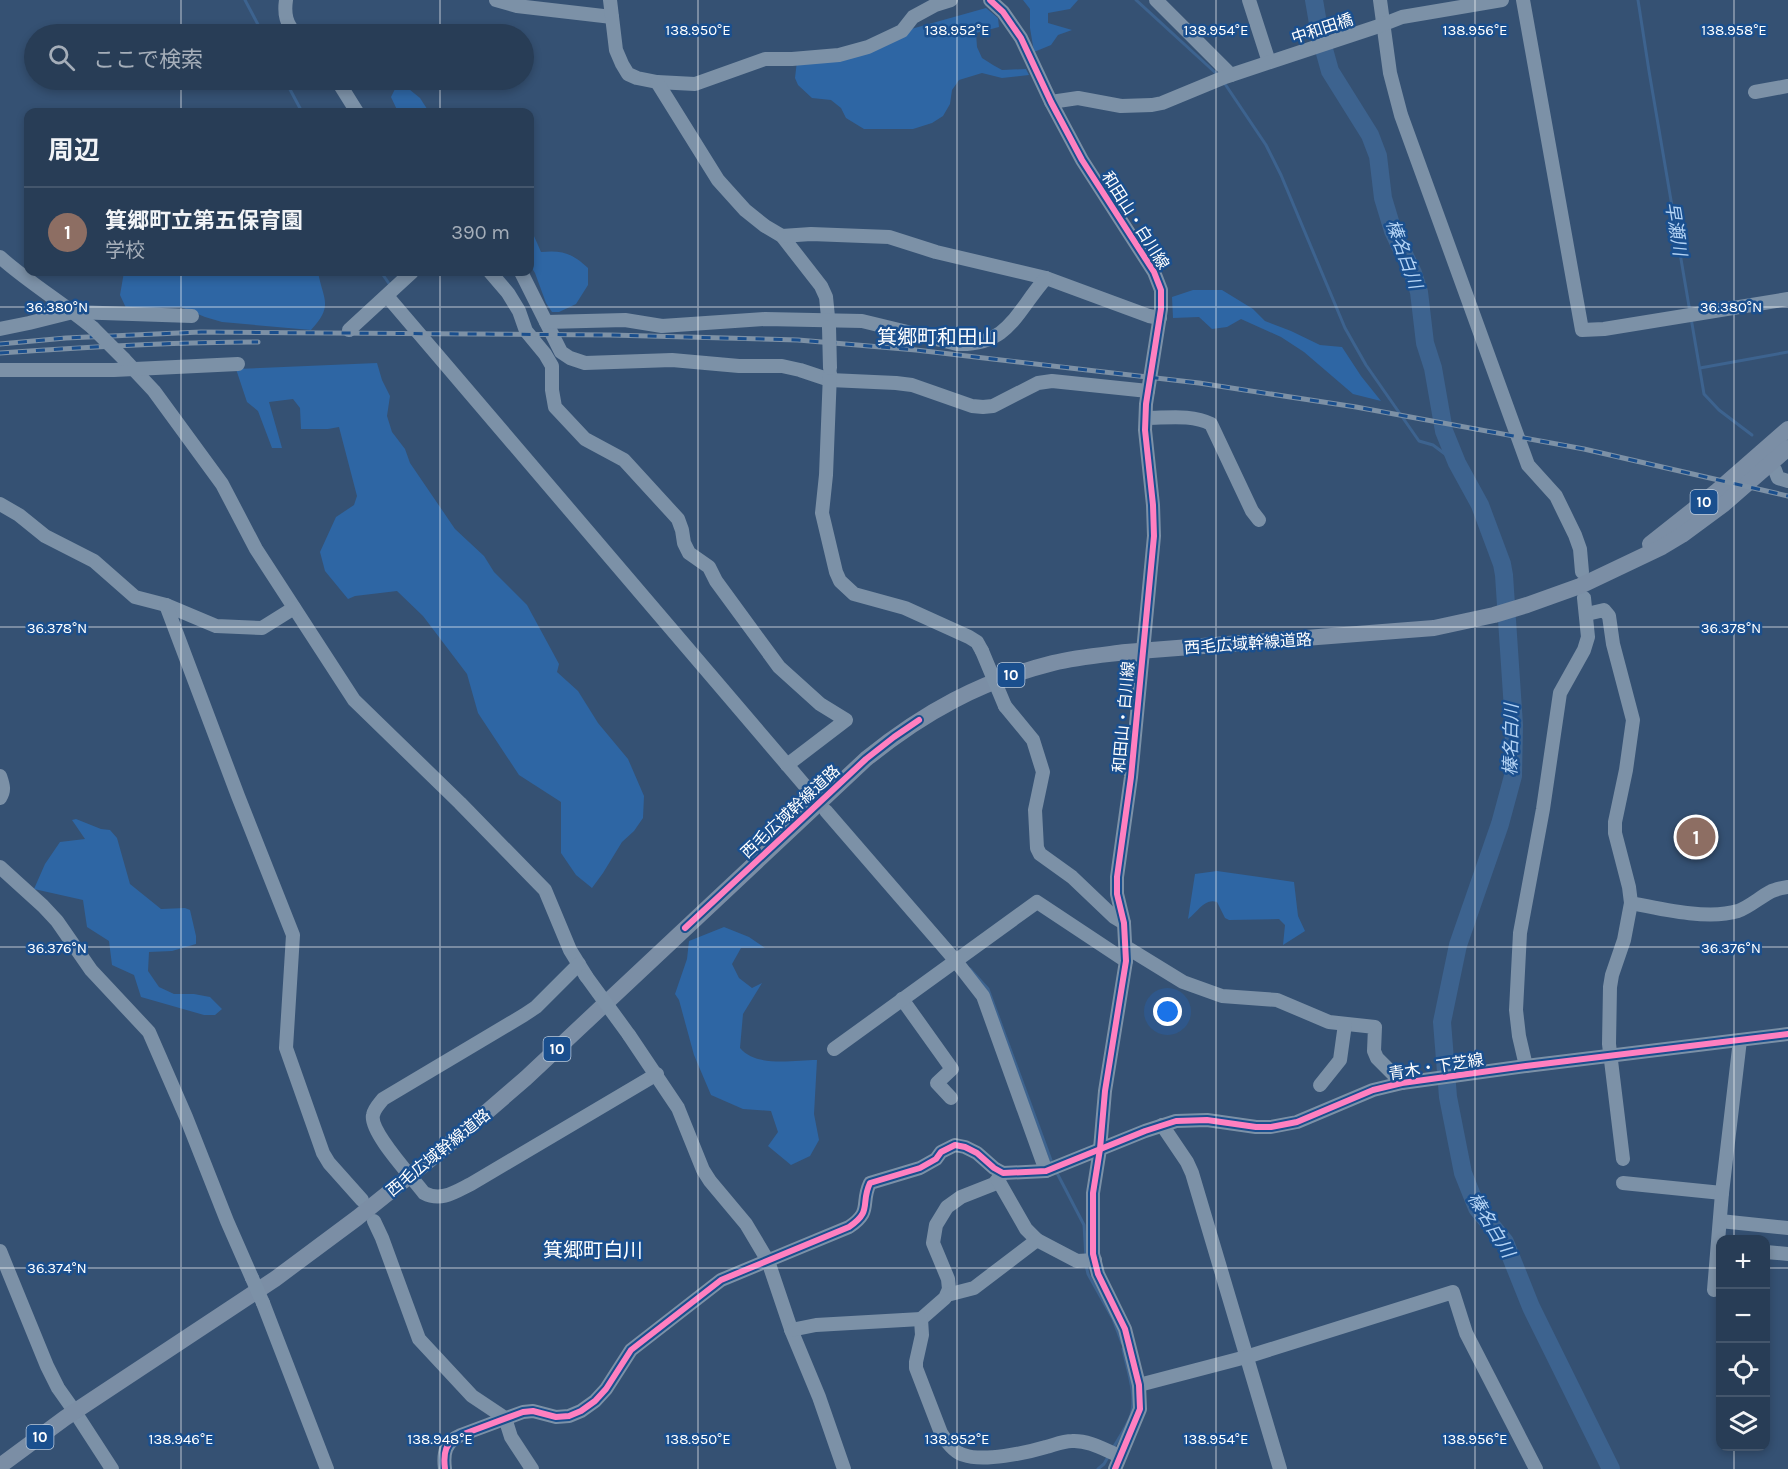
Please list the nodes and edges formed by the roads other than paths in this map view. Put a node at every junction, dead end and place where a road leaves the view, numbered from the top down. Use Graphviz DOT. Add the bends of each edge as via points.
graph roads {
  1 [pos="286,0"];
  2 [pos="496,0"];
  3 [pos="610,0"];
  4 [pos="951,0"];
  5 [pos="990,0"];
  6 [pos="1156,0"];
  7 [pos="1249,0"];
  8 [pos="1380,0"];
  9 [pos="1502,0"];
  10 [pos="1523,0"];
  11 [pos="612,17"];
  12 [pos="288,24"];
  13 [pos="1382,25"];
  14 [pos="1273,61"];
  15 [pos="1224,78"];
  16 [pos="657,82"];
  17 [pos="1788,86"];
  18 [pos="343,90"];
  19 [pos="1755,92"];
  20 [pos="1052,102"];
  21 [pos="354,108"];
  22 [pos="782,236"];
  23 [pos="0,257"];
  24 [pos="408,276"];
  25 [pos="493,276"];
  26 [pos="523,276"];
  27 [pos="1046,278"];
  28 [pos="387,296"];
  29 [pos="1788,299"];
  30 [pos="73,312"];
  31 [pos="192,316"];
  32 [pos="1160,318"];
  33 [pos="546,322"];
  34 [pos="828,323"];
  35 [pos="0,329"];
  36 [pos="349,330"];
  37 [pos="129,364"];
  38 [pos="238,364"];
  39 [pos="0,370"];
  40 [pos="830,374"];
  41 [pos="1148,391"];
  42 [pos="1146,418"];
  43 [pos="1788,429"];
  44 [pos="1788,448"];
  45 [pos="1770,464"];
  46 [pos="1788,481"];
  47 [pos="0,504"];
  48 [pos="1259,520"];
  49 [pos="1615,569"];
  50 [pos="1582,572"];
  51 [pos="1584,598"];
  52 [pos="166,605"];
  53 [pos="294,608"];
  54 [pos="1587,614"];
  55 [pos="1142,651"];
  56 [pos="790,762"];
  57 [pos="0,776"];
  58 [pos="812,794"];
  59 [pos="0,798"];
  60 [pos="826,811"];
  61 [pos="0,867"];
  62 [pos="1788,887"];
  63 [pos="1631,903"];
  64 [pos="1124,922"];
  65 [pos="1126,947"];
  66 [pos="955,960"];
  67 [pos="1126,961"];
  68 [pos="583,970"];
  69 [pos="902,999"];
  70 [pos="1345,1024"];
  71 [pos="1788,1034"];
  72 [pos="1740,1040"];
  73 [pos="834,1049"];
  74 [pos="1610,1056"];
  75 [pos="1521,1067"];
  76 [pos="657,1074"];
  77 [pos="1402,1083"];
  78 [pos="1320,1085"];
  79 [pos="951,1098"];
  80 [pos="1162,1125"];
  81 [pos="1100,1149"];
  82 [pos="1623,1159"];
  83 [pos="1046,1171"];
  84 [pos="410,1175"];
  85 [pos="1001,1176"];
  86 [pos="1623,1183"];
  87 [pos="1722,1193"];
  88 [pos="362,1200"];
  89 [pos="374,1221"];
  90 [pos="1720,1221"];
  91 [pos="1788,1228"];
  92 [pos="1719,1235"];
  93 [pos="1037,1240"];
  94 [pos="0,1251"];
  95 [pos="1770,1252"];
  96 [pos="1788,1254"];
  97 [pos="768,1261"];
  98 [pos="1089,1261"];
  99 [pos="1716,1272"];
  100 [pos="1714,1290"];
  101 [pos="947,1295"];
  102 [pos="921,1319"];
  103 [pos="791,1330"];
  104 [pos="1246,1357"];
  105 [pos="1139,1385"];
  106 [pos="75,1412"];
  107 [pos="505,1418"];
  108 [pos="1114,1457"];
  109 [pos="994,1463"];
  110 [pos="0,1466"];
  111 [pos="112,1469"];
  112 [pos="327,1469"];
  113 [pos="445,1469"];
  114 [pos="532,1469"];
  115 [pos="844,1469"];
  116 [pos="1280,1469"];
  117 [pos="1536,1469"];
  1 -- 12 [label="street"];
  2 -- 11 [label="street"];
  3 -- 11 [label="street"];
  4 -- 16 [label="street" via="913,16 902,31 868,47 839,55 765,59 695,84"];
  5 -- 20 [label="street, 和田山・白川線" via="1021,38"];
  6 -- 15 [label="street"];
  7 -- 14 [label="street"];
  8 -- 13 [label="street"];
  9 -- 13 [label="street, 中和田橋" via="1402,16"];
  10 -- 29 [label="street" via="1581,330"];
  11 -- 16 [label="street" via="616,50 625,70 632,77"];
  13 -- 14 [label="street, 中和田橋"];
  13 -- 50 [label="street" via="1395,98 1438,221 1528,465 1556,496 1580,549"];
  14 -- 15 [label="street, 中和田橋"];
  15 -- 20 [label="street, 中和田橋" via="1152,105 1122,106 1078,98"];
  16 -- 22 [label="street" via="718,180 745,210"];
  17 -- 19 [label="street"];
  18 -- 21 [label="street"];
  20 -- 32 [label="street, 和田山・白川線" via="1082,160 1158,279"];
  22 -- 27 [label="street" via="889,237"];
  22 -- 34 [label="street" via="821,286"];
  23 -- 30 [label="street"];
  24 -- 28 [label="street"];
  25 -- 56 [label="street" via="552,366 555,407 585,439 624,460 678,519 689,553 709,567 780,667 820,704 846,720"];
  26 -- 33 [label="street"];
  27 -- 32 [label="street"];
  27 -- 34 [label="street" via="1004,332 972,345 862,321"];
  28 -- 36 [label="street"];
  28 -- 56 [label="street"];
  30 -- 31 [label="street"];
  30 -- 35 [label="street"];
  30 -- 37 [label="street, bridge"];
  32 -- 41 [label="street, 和田山・白川線"];
  33 -- 34 [label="street" via="625,320 662,326 765,319"];
  33 -- 40 [label="street" via="561,352 585,363 672,360 782,366"];
  34 -- 40 [label="street, bridge"];
  37 -- 38 [label="street"];
  37 -- 39 [label="street" via="114,370"];
  37 -- 53 [label="street" via="154,391 222,484 256,549"];
  40 -- 41 [label="street" via="912,385 983,407 993,406 1038,383 1052,381"];
  40 -- 64 [label="street, bridge" via="822,513 840,581 854,594 905,608 976,642 1005,706 1033,740 1042,772 1035,810 1040,854"];
  41 -- 42 [label="street, 和田山・白川線"];
  42 -- 48 [label="street" via="1193,418 1211,424"];
  42 -- 55 [label="street, 和田山・白川線" via="1154,536"];
  43 -- 49 [label="main road, 西毛広域幹線道路 / 10" via="1700,505"];
  44 -- 45 [label="main road, 西毛広域幹線道路 / 10"];
  45 -- 46 [label="street" via="1778,478"];
  45 -- 49 [label="main road, 西毛広域幹線道路 / 10" via="1682,535"];
  47 -- 52 [label="street" via="45,536 94,561 135,597"];
  49 -- 55 [label="main road, 西毛広域幹線道路 / 10" via="1556,596 1459,624"];
  51 -- 54 [label="street"];
  52 -- 53 [label="street" via="216,626 262,628"];
  52 -- 88 [label="street" via="293,935 286,1048 323,1153"];
  53 -- 68 [label="street" via="354,700 545,890 570,950"];
  54 -- 63 [label="street" via="1604,610 1609,615 1633,720 1615,822"];
  54 -- 75 [label="street" via="1584,650 1560,693 1520,933 1516,1010"];
  55 -- 64 [label="street, 和田山・白川線" via="1117,877"];
  55 -- 84 [label="main road, 西毛広域幹線道路 / 10" via="1055,663 1014,674 955,699 894,737 812,808 526,1078"];
  56 -- 58 [label="street"];
  57 -- 59 [label="street"];
  60 -- 66 [label="street"];
  61 -- 112 [label="street, bridge" via="57,921 91,970 149,1032 263,1303"];
  62 -- 63 [label="street" via="1730,913 1667,910"];
  63 -- 74 [label="street" via="1610,987"];
  64 -- 65 [label="street, 和田山・白川線"];
  65 -- 67 [label="street, 和田山・白川線"];
  65 -- 70 [label="street" via="1183,982 1222,996 1277,1000 1329,1022"];
  66 -- 67 [label="street" via="1037,902"];
  66 -- 69 [label="street"];
  66 -- 83 [label="street" via="983,996"];
  67 -- 81 [label="street, 和田山・白川線"];
  68 -- 76 [label="street, bridge"];
  68 -- 84 [label="street" via="536,1007 377,1106 373,1125"];
  69 -- 73 [label="street"];
  69 -- 79 [label="street" via="952,1068 937,1083"];
  70 -- 77 [label="street" via="1375,1027 1377,1058"];
  70 -- 78 [label="street" via="1340,1060"];
  71 -- 72 [label="street, 青木・下芝線"];
  72 -- 74 [label="street, 青木・下芝線"];
  72 -- 87 [label="street"];
  74 -- 75 [label="street, 青木・下芝線"];
  74 -- 82 [label="street"];
  75 -- 77 [label="street, 青木・下芝線"];
  76 -- 84 [label="street" via="448,1195 438,1198 424,1193"];
  76 -- 97 [label="street" via="678,1108 703,1170 746,1224"];
  77 -- 80 [label="street, 青木・下芝線" via="1373,1090 1284,1125 1256,1127 1195,1120"];
  80 -- 81 [label="street, 青木・下芝線"];
  80 -- 104 [label="street" via="1191,1173"];
  81 -- 83 [label="street, 青木・下芝線"];
  81 -- 98 [label="street, 和田山・白川線" via="1093,1193 1093,1254"];
  83 -- 85 [label="street, 青木・下芝線"];
  84 -- 106 [label="main road, 西毛広域幹線道路 / 10" via="275,1279"];
  85 -- 93 [label="street" via="1026,1229"];
  85 -- 97 [label="street" via="977,1153 952,1146 920,1168 870,1184 862,1217 849,1227"];
  85 -- 101 [label="street" via="994,1184 961,1197 947,1208 936,1225 933,1243 948,1279"];
  86 -- 87 [label="street"];
  87 -- 90 [label="street"];
  89 -- 107 [label="street" via="419,1339 472,1396"];
  90 -- 91 [label="street"];
  90 -- 92 [label="street"];
  93 -- 98 [label="street"];
  93 -- 101 [label="street" via="974,1288"];
  94 -- 106 [label="street" via="47,1366"];
  95 -- 96 [label="street"];
  97 -- 103 [label="street"];
  97 -- 107 [label="street" via="727,1276 639,1343 606,1389 581,1411 556,1417 533,1411"];
  98 -- 105 [label="street, 和田山・白川線" via="1125,1329"];
  99 -- 100 [label="street"];
  101 -- 102 [label="street"];
  102 -- 103 [label="street"];
  102 -- 109 [label="street" via="916,1368 945,1441 960,1454"];
  103 -- 115 [label="street"];
  104 -- 105 [label="street"];
  104 -- 116 [label="street"];
  104 -- 117 [label="street" via="1453,1292 1466,1333"];
  105 -- 108 [label="street, 和田山・白川線" via="1140,1409"];
  106 -- 110 [label="main road, 西毛広域幹線道路 / 10"];
  106 -- 111 [label="street"];
  107 -- 113 [label="street" via="454,1438 444,1451"];
  107 -- 114 [label="street" via="511,1437"];
  108 -- 109 [label="street" via="1086,1443 1071,1441"];
}
